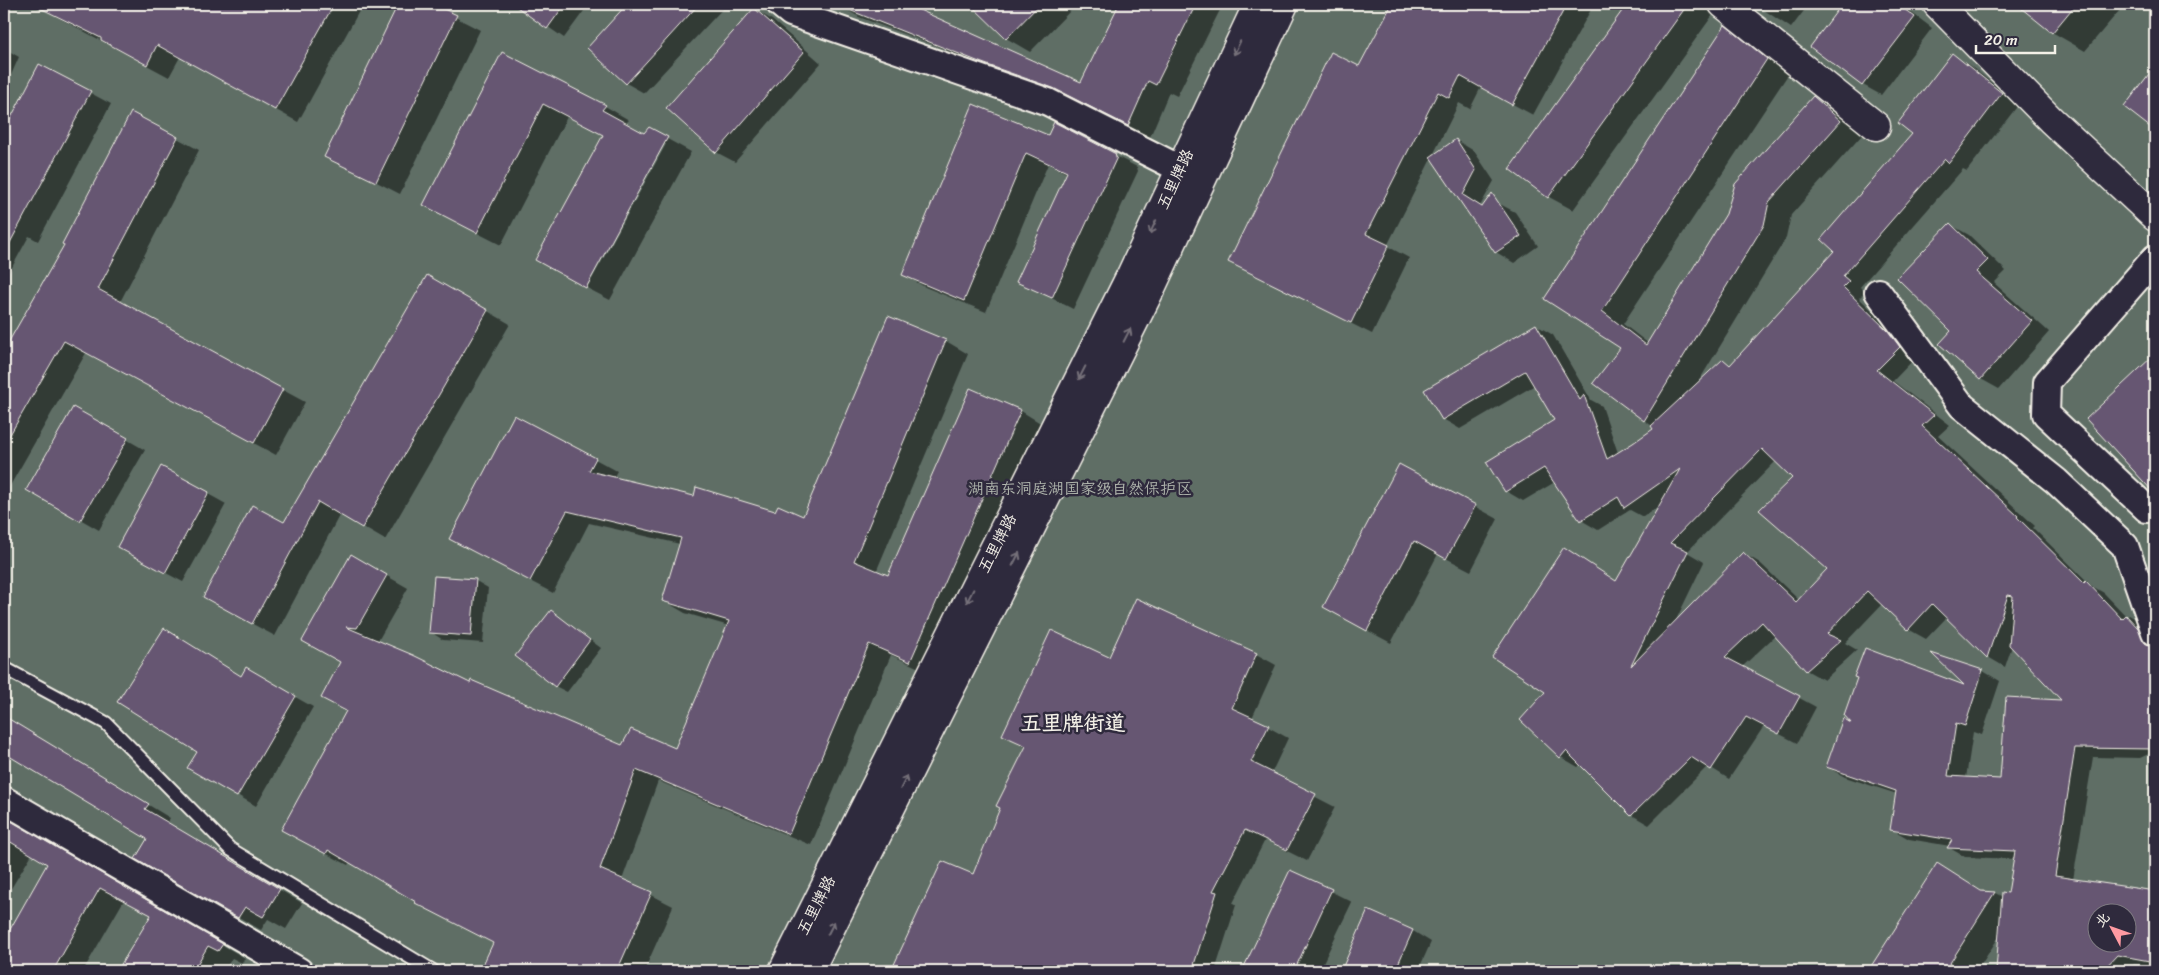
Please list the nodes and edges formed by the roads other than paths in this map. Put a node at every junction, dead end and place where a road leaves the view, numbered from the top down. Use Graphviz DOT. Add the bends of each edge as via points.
graph roads {
  1 [pos="780,4"];
  2 [pos="1258,4"];
  3 [pos="1284,4"];
  4 [pos="1723,4"];
  5 [pos="1938,4"];
  6 [pos="1876,126"];
  7 [pos="1191,175"];
  8 [pos="2155,217"];
  9 [pos="2155,258"];
  10 [pos="1878,292"];
  11 [pos="2147,510"];
  12 [pos="2155,632"];
  13 [pos="4,668"];
  14 [pos="4,800"];
  15 [pos="299,971"];
  16 [pos="433,971"];
  17 [pos="783,971"];
  18 [pos="809,971"];
  1 -- 7 [label="street" via="791,13 1048,102"];
  2 -- 7 [label="main road, 五里牌路, one-way"];
  3 -- 7 [label="main road, 五里牌路"];
  4 -- 6 [label="main road"];
  5 -- 8 [label="main road" via="2050,120"];
  7 -- 17 [label="main road, 五里牌路, one-way" via="1131,275"];
  18 -- 7 [label="main road, 五里牌路, one-way" via="1152,286"];
  9 -- 11 [label="street" via="2047,382 2046,414"];
  10 -- 12 [label="street" via="1962,406 2056,481 2125,546"];
  13 -- 16 [label="lane" via="106,723 230,849"];
  14 -- 15 [label="street"];
}
